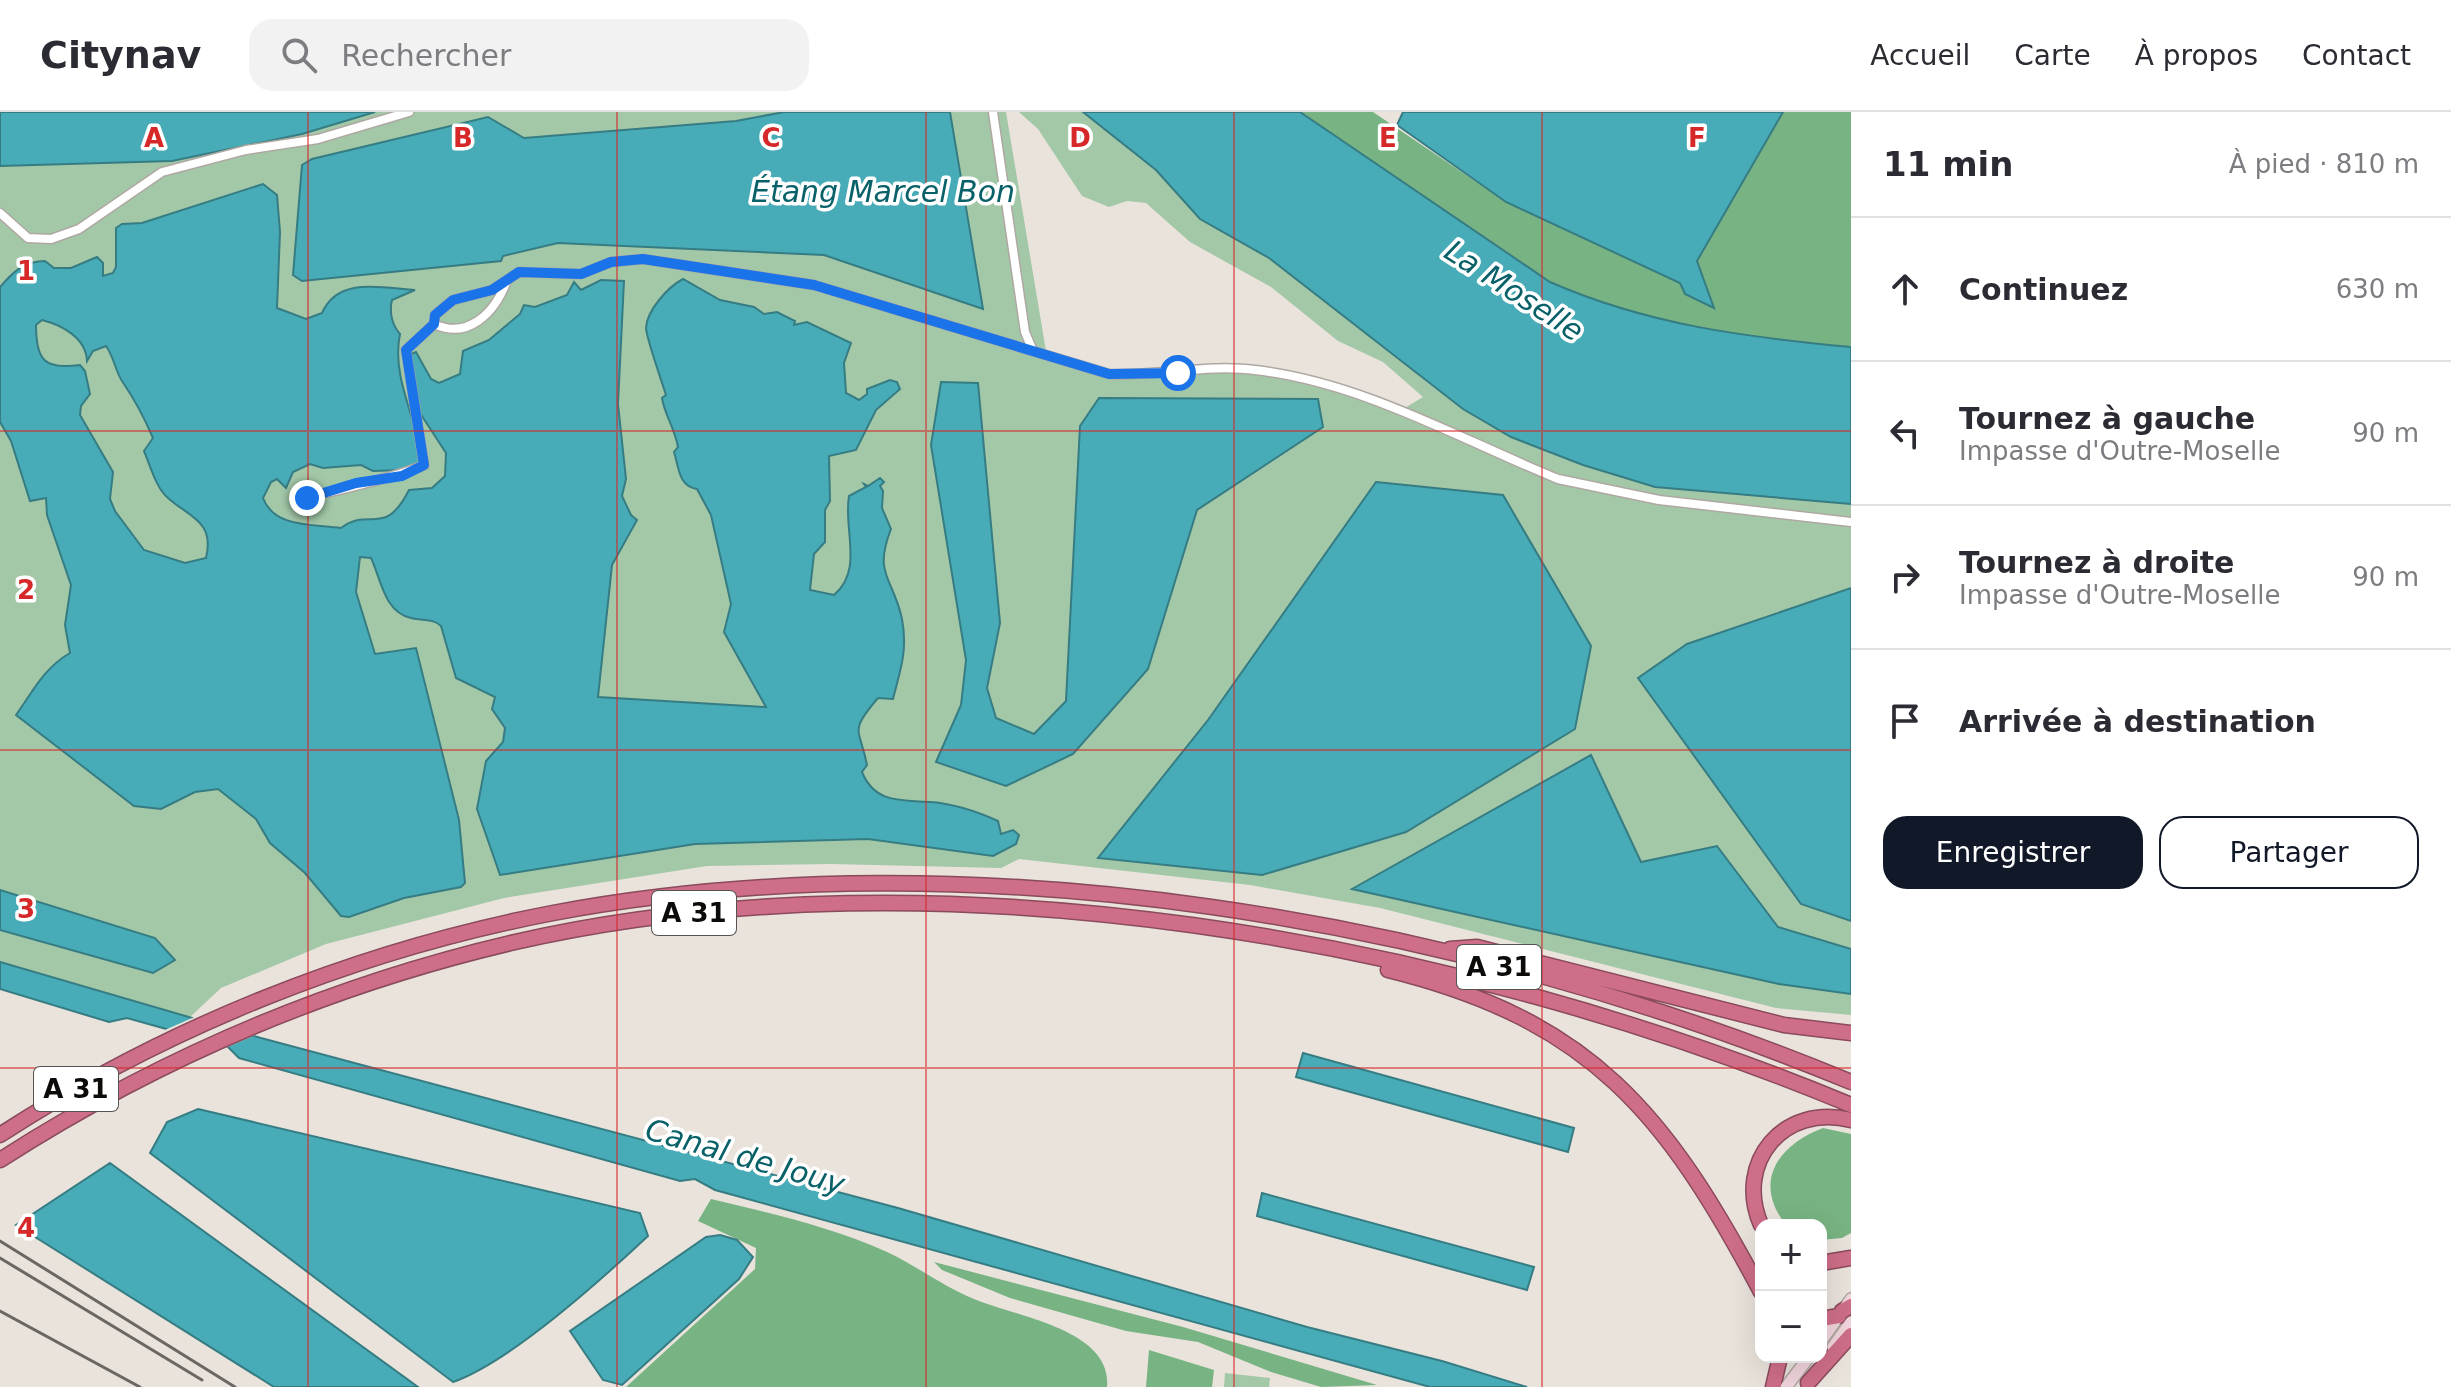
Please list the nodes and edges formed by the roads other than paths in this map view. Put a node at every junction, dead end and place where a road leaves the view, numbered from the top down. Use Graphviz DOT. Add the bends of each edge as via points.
graph roads {
  1 [pos="409,112"];
  2 [pos="993,112"];
  3 [pos="0,213"];
  4 [pos="507,280"];
  5 [pos="434,324"];
  6 [pos="1033,351"];
  7 [pos="298,496"];
  8 [pos="1851,522"];
  9 [pos="1295,943"];
  10 [pos="1436,949"];
  11 [pos="1851,1033"];
  12 [pos="1765,1047"];
  13 [pos="1851,1074"];
  14 [pos="1851,1082"];
  15 [pos="1851,1105"];
  16 [pos="1851,1120"];
  17 [pos="0,1135"];
  18 [pos="0,1160"];
  19 [pos="1759,1219"];
  20 [pos="1851,1258"];
  21 [pos="1827,1262"];
  22 [pos="1760,1291"];
  23 [pos="1847,1311"];
  24 [pos="1827,1317"];
  25 [pos="1827,1334"];
  26 [pos="1851,1335"];
  27 [pos="1779,1363"];
  28 [pos="1804,1363"];
  29 [pos="1807,1385"];
  30 [pos="1773,1387"];
  31 [pos="1786,1387"];
  1 -- 3 [label="street" via="318,139 246,150 162,172 79,229 51,239 28,238"];
  2 -- 6 [label="street" via="1025,332"];
  4 -- 5 [label="street" via="492,290 453,300 435,315"];
  4 -- 5 [label="street" via="491,308 462,331"];
  4 -- 6 [label="street" via="519,272 581,274 611,262 643,259 814,285"];
  5 -- 7 [label="street" via="406,350 424,465 402,476"];
  6 -- 8 [label="street" via="1109,374 1251,369 1306,377 1558,479 1659,500"];
  9 -- 15 [label="highway, A 31" via="1440,971 1571,1006 1748,1064"];
  9 -- 18 [label="highway, A 31" via="1151,921 1018,909 850,904 638,920 518,941 392,975 265,1020 95,1102"];
  9 -- 22 [label="highway" via="1477,996 1537,1025 1592,1062 1675,1146"];
  10 -- 11 [label="highway" via="1477,947 1784,1025"];
  10 -- 12 [label="highway, A 31" via="1610,996"];
  10 -- 17 [label="highway, A 31" via="1135,899 1006,888 810,885 689,893 551,914 385,956 251,1004 155,1047"];
  12 -- 13 [label="highway"];
  12 -- 14 [label="highway, A 31"];
  16 -- 19 [label="highway" via="1805,1119 1772,1142 1753,1181"];
  20 -- 21 [label="highway"];
  23 -- 24 [label="highway"];
  23 -- 25 [label="main road"];
  23 -- 29 [label="main road"];
  26 -- 29 [label="highway"];
  27 -- 30 [label="highway"];
  28 -- 31 [label="main road"];
}
